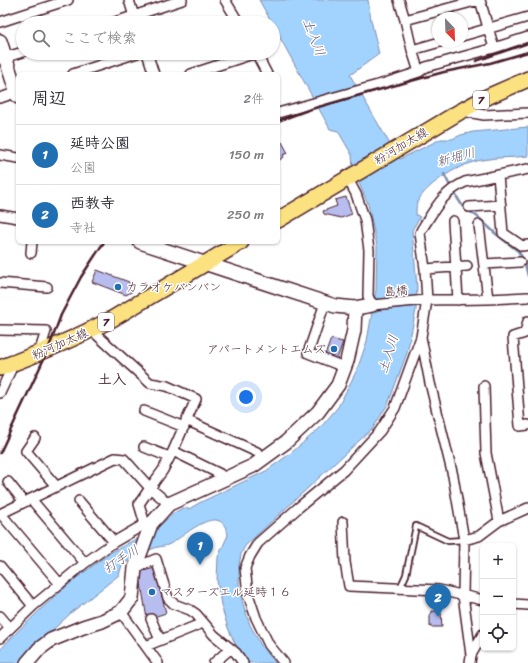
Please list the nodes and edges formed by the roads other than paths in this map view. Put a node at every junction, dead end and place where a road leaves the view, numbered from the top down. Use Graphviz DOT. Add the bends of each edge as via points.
graph roads {
  1 [pos="68,0"];
  2 [pos="129,0"];
  3 [pos="182,0"];
  4 [pos="225,0"];
  5 [pos="399,0"];
  6 [pos="480,0"];
  7 [pos="19,16"];
  8 [pos="134,16"];
  9 [pos="144,16"];
  10 [pos="233,16"];
  11 [pos="16,17"];
  12 [pos="528,17"];
  13 [pos="405,20"];
  14 [pos="0,22"];
  15 [pos="488,28"];
  16 [pos="468,34"];
  17 [pos="528,37"];
  18 [pos="0,41"];
  19 [pos="432,44"];
  20 [pos="494,48"];
  21 [pos="412,50"];
  22 [pos="16,54"];
  23 [pos="3,58"];
  24 [pos="116,60"];
  25 [pos="149,60"];
  26 [pos="234,60"];
  27 [pos="260,60"];
  28 [pos="79,72"];
  29 [pos="153,72"];
  30 [pos="197,72"];
  31 [pos="266,72"];
  32 [pos="419,72"];
  33 [pos="528,79"];
  34 [pos="16,89"];
  35 [pos="16,94"];
  36 [pos="0,98"];
  37 [pos="461,111"];
  38 [pos="280,112"];
  39 [pos="528,113"];
  40 [pos="0,155"];
  41 [pos="16,158"];
  42 [pos="528,169"];
  43 [pos="498,175"];
  44 [pos="348,178"];
  45 [pos="501,205"];
  46 [pos="469,207"];
  47 [pos="0,215"];
  48 [pos="16,218"];
  49 [pos="280,219"];
  50 [pos="453,221"];
  51 [pos="479,225"];
  52 [pos="32,244"];
  53 [pos="146,244"];
  54 [pos="238,244"];
  55 [pos="528,245"];
  56 [pos="31,253"];
  57 [pos="520,262"];
  58 [pos="205,264"];
  59 [pos="484,264"];
  60 [pos="467,266"];
  61 [pos="456,267"];
  62 [pos="425,269"];
  63 [pos="0,283"];
  64 [pos="47,286"];
  65 [pos="528,297"];
  66 [pos="488,299"];
  67 [pos="458,300"];
  68 [pos="424,301"];
  69 [pos="325,303"];
  70 [pos="372,305"];
  71 [pos="355,308"];
  72 [pos="528,321"];
  73 [pos="93,329"];
  74 [pos="0,330"];
  75 [pos="527,334"];
  76 [pos="421,337"];
  77 [pos="38,353"];
  78 [pos="7,365"];
  79 [pos="344,367"];
  80 [pos="484,386"];
  81 [pos="0,393"];
  82 [pos="144,411"];
  83 [pos="185,424"];
  84 [pos="528,425"];
  85 [pos="35,438"];
  86 [pos="144,447"];
  87 [pos="257,452"];
  88 [pos="171,454"];
  89 [pos="220,474"];
  90 [pos="8,482"];
  91 [pos="56,486"];
  92 [pos="150,488"];
  93 [pos="28,500"];
  94 [pos="79,501"];
  95 [pos="169,504"];
  96 [pos="528,508"];
  97 [pos="0,514"];
  98 [pos="499,521"];
  99 [pos="343,522"];
  100 [pos="148,526"];
  101 [pos="464,540"];
  102 [pos="114,542"];
  103 [pos="85,564"];
  104 [pos="0,566"];
  105 [pos="135,568"];
  106 [pos="60,584"];
  107 [pos="400,588"];
  108 [pos="462,595"];
  109 [pos="480,599"];
  110 [pos="516,604"];
  111 [pos="528,605"];
  112 [pos="33,606"];
  113 [pos="121,612"];
  114 [pos="0,616"];
  115 [pos="151,620"];
  116 [pos="204,623"];
  117 [pos="10,628"];
  118 [pos="0,638"];
  119 [pos="160,640"];
  120 [pos="480,640"];
  121 [pos="146,646"];
  122 [pos="230,649"];
  123 [pos="471,659"];
  124 [pos="27,663"];
  125 [pos="158,663"];
  126 [pos="214,663"];
  127 [pos="243,663"];
  128 [pos="284,663"];
  1 -- 7 [label="street"];
  2 -- 8 [label="street"];
  3 -- 9 [label="street"];
  4 -- 10 [label="street"];
  5 -- 13 [label="street"];
  6 -- 13 [label="street"];
  6 -- 15 [label="street"];
  11 -- 14 [label="street"];
  12 -- 15 [label="street"];
  13 -- 21 [label="street"];
  15 -- 16 [label="street"];
  15 -- 20 [label="street"];
  17 -- 20 [label="street"];
  18 -- 23 [label="street"];
  19 -- 21 [label="street"];
  20 -- 32 [label="street" via="426,67"];
  21 -- 32 [label="street"];
  22 -- 23 [label="street"];
  23 -- 34 [label="street"];
  24 -- 28 [label="street"];
  25 -- 29 [label="street"];
  26 -- 30 [label="street"];
  27 -- 31 [label="street"];
  32 -- 38 [label="street"];
  33 -- 37 [label="main road, 粉河加太線 / 7"];
  35 -- 36 [label="street"];
  37 -- 39 [label="street" via="484,115"];
  37 -- 44 [label="main road, 粉河加太線 / 7"];
  40 -- 41 [label="street"];
  42 -- 43 [label="street"];
  43 -- 45 [label="street"];
  43 -- 62 [label="street" via="465,182 443,197 420,233"];
  44 -- 49 [label="main road, 粉河加太線 / 7"];
  44 -- 70 [label="street" via="365,220 369,250 368,296"];
  45 -- 46 [label="street"];
  45 -- 55 [label="street" via="503,233 522,246"];
  47 -- 48 [label="street"];
  50 -- 61 [label="street"];
  51 -- 59 [label="street"];
  52 -- 56 [label="street"];
  53 -- 58 [label="street"];
  54 -- 58 [label="main road, 粉河加太線 / 7"];
  57 -- 59 [label="street"];
  58 -- 69 [label="street"];
  58 -- 73 [label="main road, 粉河加太線 / 7"];
  59 -- 66 [label="street"];
  60 -- 61 [label="street"];
  61 -- 62 [label="street"];
  61 -- 67 [label="street"];
  62 -- 68 [label="street"];
  63 -- 64 [label="street"];
  65 -- 66 [label="street, 島橋"];
  66 -- 67 [label="street, 島橋"];
  67 -- 68 [label="street, 島橋"];
  68 -- 70 [label="street, 島橋"];
  68 -- 76 [label="street"];
  69 -- 71 [label="street"];
  69 -- 79 [label="street" via="308,353"];
  70 -- 71 [label="street"];
  71 -- 79 [label="street" via="354,330"];
  72 -- 75 [label="street"];
  73 -- 77 [label="main road, 粉河加太線 / 7"];
  73 -- 83 [label="street" via="96,335 150,382 167,386 196,399"];
  74 -- 77 [label="street" via="46,331"];
  75 -- 84 [label="street" via="513,337 520,426"];
  76 -- 101 [label="street" via="453,476"];
  76 -- 128 [label="street" via="395,408 380,431 344,470 258,543 250,556 245,568 248,594 269,645"];
  77 -- 78 [label="main road, 粉河加太線 / 7"];
  78 -- 81 [label="street"];
  79 -- 95 [label="street" via="338,385 318,412 286,442 253,466"];
  80 -- 98 [label="street" via="486,453"];
  82 -- 83 [label="street"];
  83 -- 87 [label="street"];
  83 -- 88 [label="street"];
  85 -- 91 [label="street" via="26,451"];
  86 -- 88 [label="street"];
  88 -- 89 [label="street"];
  88 -- 92 [label="street"];
  90 -- 93 [label="street"];
  91 -- 92 [label="street" via="115,458 124,459"];
  91 -- 93 [label="street"];
  92 -- 95 [label="street"];
  92 -- 100 [label="street" via="139,504"];
  93 -- 97 [label="street"];
  93 -- 103 [label="street"];
  94 -- 102 [label="street"];
  95 -- 100 [label="street"];
  96 -- 98 [label="street"];
  97 -- 106 [label="street"];
  98 -- 101 [label="street" via="479,536"];
  99 -- 107 [label="street" via="349,586"];
  100 -- 102 [label="street"];
  100 -- 105 [label="street"];
  101 -- 107 [label="lane" via="448,541 416,526 406,575"];
  101 -- 108 [label="street"];
  102 -- 103 [label="street"];
  103 -- 106 [label="street"];
  104 -- 112 [label="street"];
  105 -- 113 [label="street" via="132,598"];
  105 -- 116 [label="street" via="156,558 168,598 174,604 196,614"];
  106 -- 112 [label="street"];
  107 -- 108 [label="street" via="439,590"];
  108 -- 109 [label="street"];
  108 -- 123 [label="street"];
  110 -- 111 [label="street"];
  112 -- 117 [label="street"];
  113 -- 121 [label="street"];
  113 -- 124 [label="street" via="51,640"];
  114 -- 117 [label="street"];
  115 -- 119 [label="street"];
  116 -- 119 [label="street"];
  116 -- 122 [label="street" via="214,636"];
  117 -- 118 [label="street"];
  119 -- 121 [label="street"];
  120 -- 123 [label="street"];
  121 -- 125 [label="street"];
  122 -- 126 [label="street"];
  122 -- 127 [label="street"];
}
